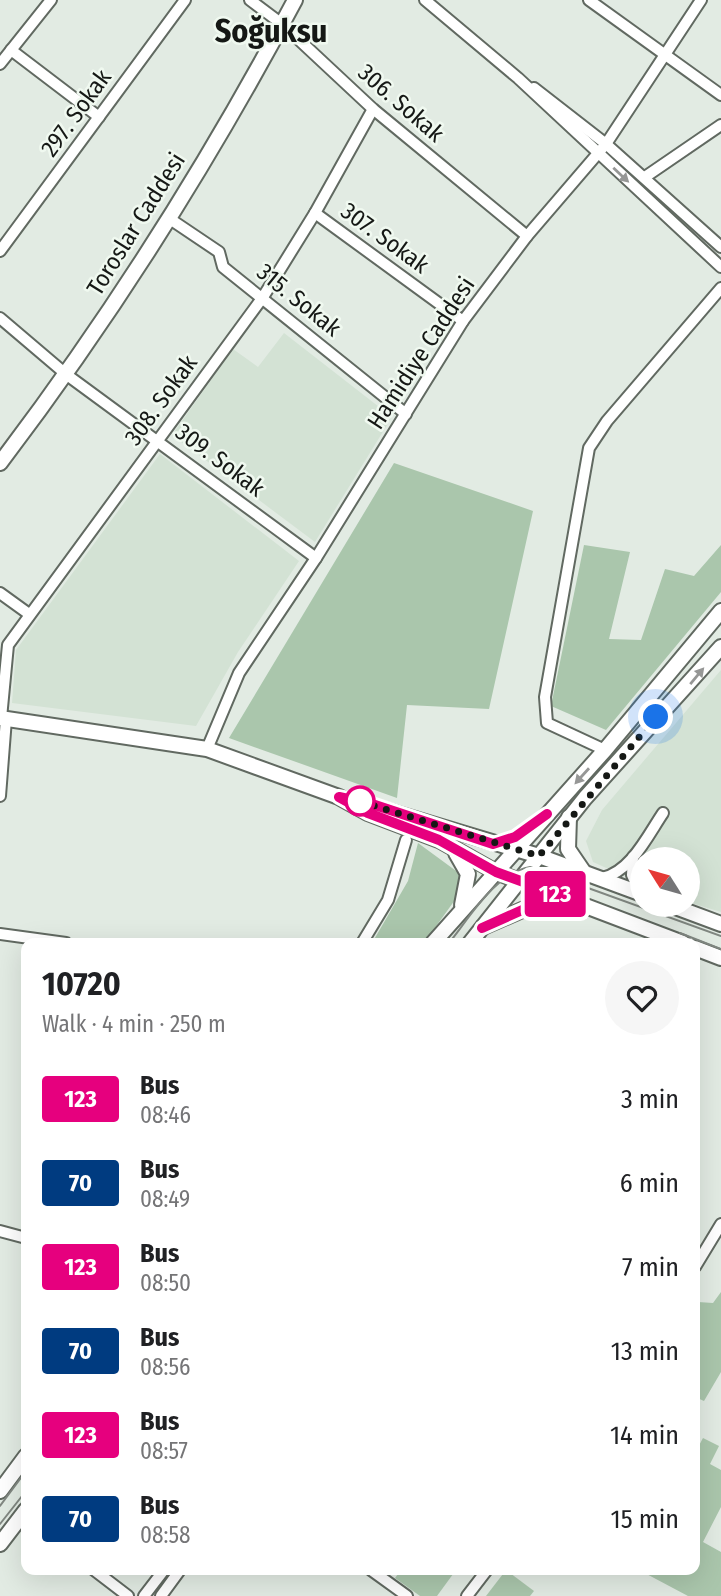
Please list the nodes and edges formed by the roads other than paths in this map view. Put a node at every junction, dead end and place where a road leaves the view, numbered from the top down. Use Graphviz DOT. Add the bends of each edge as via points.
graph roads {
  1 [pos="51,0"];
  2 [pos="185,0"];
  3 [pos="250,0"];
  4 [pos="295,0"];
  5 [pos="426,0"];
  6 [pos="589,0"];
  7 [pos="701,0"];
  8 [pos="282,24"];
  9 [pos="11,50"];
  10 [pos="665,55"];
  11 [pos="0,64"];
  12 [pos="518,78"];
  13 [pos="721,94"];
  14 [pos="373,109"];
  15 [pos="99,117"];
  16 [pos="721,125"];
  17 [pos="607,144"];
  18 [pos="598,154"];
  19 [pos="645,177"];
  20 [pos="315,213"];
  21 [pos="170,219"];
  22 [pos="527,236"];
  23 [pos="721,247"];
  24 [pos="0,251"];
  25 [pos="721,267"];
  26 [pos="721,288"];
  27 [pos="263,298"];
  28 [pos="0,318"];
  29 [pos="463,321"];
  30 [pos="67,375"];
  31 [pos="406,414"];
  32 [pos="158,439"];
  33 [pos="0,463"];
  34 [pos="316,558"];
  35 [pos="0,593"];
  36 [pos="721,611"];
  37 [pos="29,614"];
  38 [pos="4,644"];
  39 [pos="721,647"];
  40 [pos="2,718"];
  41 [pos="207,748"];
  42 [pos="605,750"];
  43 [pos="0,796"];
  44 [pos="339,797"];
  45 [pos="663,813"];
  46 [pos="547,814"];
  47 [pos="569,817"];
  48 [pos="406,840"];
  49 [pos="493,844"];
  50 [pos="450,847"];
  51 [pos="640,847"];
  52 [pos="515,850"];
  53 [pos="539,856"];
  54 [pos="630,860"];
  55 [pos="496,872"];
  56 [pos="584,872"];
  57 [pos="602,878"];
  58 [pos="520,880"];
  59 [pos="630,889"];
  60 [pos="573,900"];
  61 [pos="460,912"];
  62 [pos="700,917"];
  63 [pos="721,925"];
  64 [pos="482,928"];
  65 [pos="0,934"];
  66 [pos="29,938"];
  67 [pos="365,938"];
  68 [pos="437,938"];
  69 [pos="474,938"];
  70 [pos="670,938"];
  71 [pos="700,950"];
  72 [pos="721,958"];
  73 [pos="721,1224"];
  74 [pos="0,1231"];
  75 [pos="21,1237"];
  76 [pos="700,1255"];
  77 [pos="21,1463"];
  78 [pos="0,1491"];
  79 [pos="21,1518"];
  80 [pos="0,1544"];
  81 [pos="101,1575"];
  82 [pos="160,1575"];
  83 [pos="176,1575"];
  84 [pos="378,1575"];
  85 [pos="483,1575"];
  86 [pos="128,1596"];
  87 [pos="144,1596"];
  88 [pos="161,1596"];
  89 [pos="407,1596"];
  90 [pos="467,1596"];
  1 -- 9 [label="street"];
  2 -- 15 [label="street, 297. Sokak"];
  3 -- 8 [label="street, 306. Sokak"];
  4 -- 8 [label="main road, Toroslar Caddesi"];
  5 -- 12 [label="street"];
  6 -- 10 [label="street"];
  7 -- 10 [label="street, Hamidiye Caddesi"];
  8 -- 14 [label="street, 306. Sokak"];
  8 -- 21 [label="main road, Toroslar Caddesi"];
  9 -- 11 [label="street"];
  9 -- 15 [label="street"];
  10 -- 13 [label="street"];
  10 -- 17 [label="street, Hamidiye Caddesi"];
  12 -- 17 [label="street"];
  12 -- 18 [label="street"];
  14 -- 20 [label="street, 308. Sokak"];
  14 -- 22 [label="street, 306. Sokak"];
  15 -- 24 [label="street, 297. Sokak"];
  16 -- 19 [label="street"];
  17 -- 18 [label="street, Hamidiye Caddesi"];
  17 -- 19 [label="street"];
  18 -- 22 [label="street, Hamidiye Caddesi"];
  18 -- 25 [label="street, one-way"];
  19 -- 23 [label="street"];
  20 -- 27 [label="street, 308. Sokak"];
  20 -- 29 [label="street, 307. Sokak"];
  21 -- 27 [label="street, 315. Sokak" via="219,252 223,267"];
  21 -- 30 [label="main road, Toroslar Caddesi"];
  22 -- 29 [label="street, Hamidiye Caddesi"];
  26 -- 42 [label="street" via="589,448 545,697 547,723"];
  27 -- 31 [label="street, 315. Sokak"];
  27 -- 32 [label="street, 308. Sokak"];
  28 -- 30 [label="street, 309. Sokak"];
  29 -- 31 [label="street, Hamidiye Caddesi"];
  30 -- 32 [label="street, 309. Sokak"];
  30 -- 33 [label="main road, Toroslar Caddesi"];
  31 -- 34 [label="street, Hamidiye Caddesi"];
  32 -- 34 [label="street, 309. Sokak"];
  32 -- 37 [label="street, 308. Sokak"];
  34 -- 41 [label="street, Hamidiye Caddesi" via="239,673"];
  35 -- 37 [label="street"];
  36 -- 42 [label="main road"];
  37 -- 38 [label="street, 308. Sokak"];
  38 -- 40 [label="street, 308. Sokak"];
  47 -- 39 [label="main road, one-way"];
  40 -- 41 [label="main road"];
  40 -- 43 [label="street, 308. Sokak"];
  41 -- 44 [label="main road"];
  42 -- 46 [label="main road, one-way"];
  44 -- 49 [label="main road"];
  44 -- 50 [label="main road"];
  45 -- 51 [label="street"];
  46 -- 49 [label="main road" via="515,837"];
  46 -- 52 [label="main road"];
  47 -- 53 [label="main road"];
  47 -- 56 [label="main road" via="568,849"];
  48 -- 67 [label="street" via="388,900"];
  49 -- 52 [label="main road"];
  50 -- 55 [label="main road"];
  50 -- 61 [label="main road" via="467,870"];
  52 -- 53 [label="main road"];
  52 -- 55 [label="main road"];
  53 -- 56 [label="main road"];
  53 -- 58 [label="main road"];
  54 -- 57 [label="street"];
  55 -- 58 [label="main road"];
  55 -- 61 [label="main road"];
  56 -- 57 [label="main road"];
  57 -- 59 [label="main road"];
  58 -- 60 [label="main road"];
  58 -- 64 [label="main road"];
  60 -- 64 [label="main road" via="529,907"];
  60 -- 70 [label="main road"];
  61 -- 68 [label="main road"];
  62 -- 63 [label="main road"];
  64 -- 69 [label="main road"];
  65 -- 66 [label="street"];
  71 -- 72 [label="main road"];
  73 -- 76 [label="street"];
  74 -- 75 [label="street"];
  77 -- 78 [label="main road"];
  79 -- 80 [label="main road"];
  81 -- 86 [label="street"];
  82 -- 87 [label="street"];
  83 -- 88 [label="street"];
  84 -- 89 [label="street"];
  85 -- 90 [label="street"];
}
